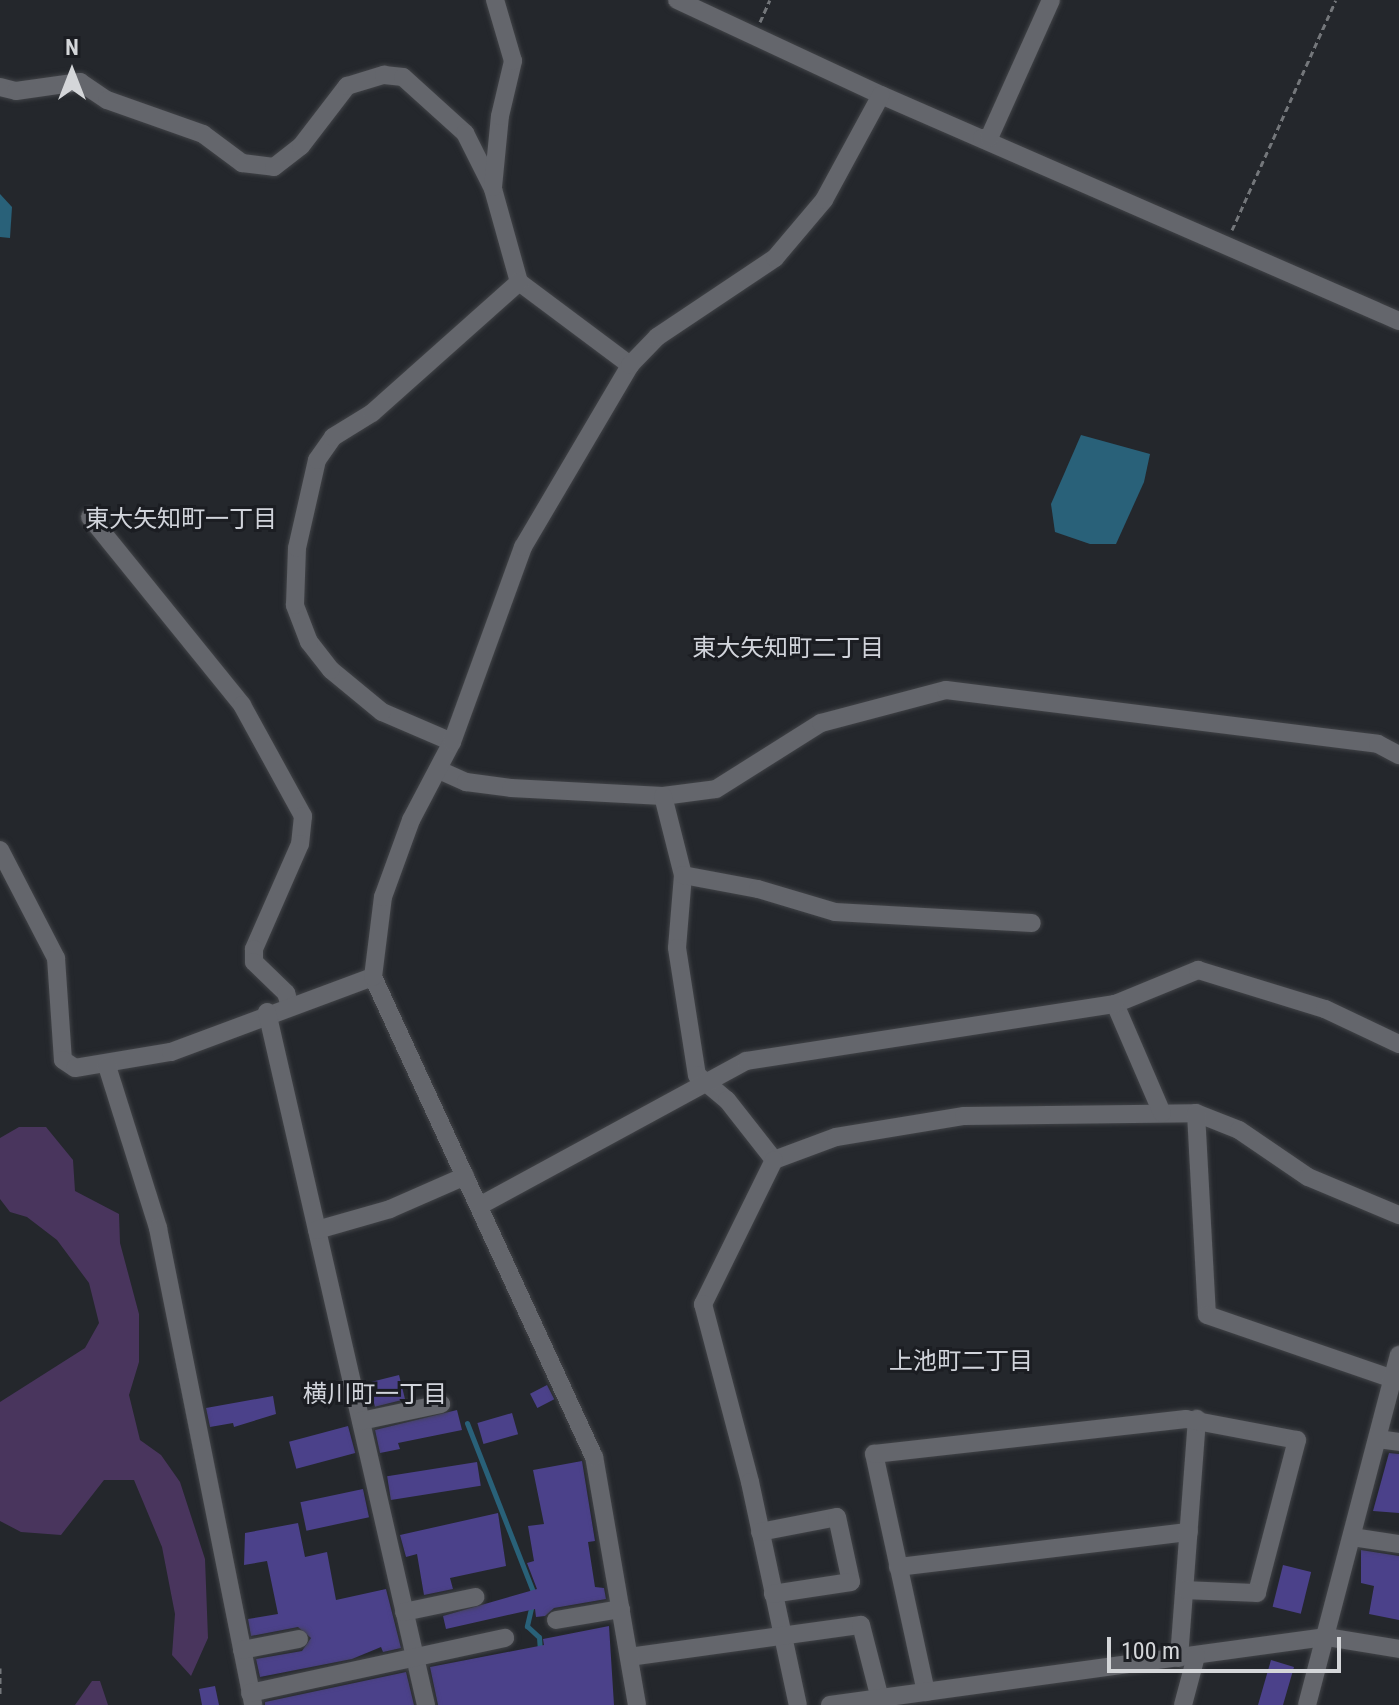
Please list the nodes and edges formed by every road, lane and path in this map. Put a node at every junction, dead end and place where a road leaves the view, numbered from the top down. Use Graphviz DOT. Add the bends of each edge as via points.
graph roads {
  1 [pos="495,0"];
  2 [pos="677,0"];
  3 [pos="770,0"];
  4 [pos="1051,0"];
  5 [pos="1336,0"];
  6 [pos="754,36"];
  7 [pos="0,87"];
  8 [pos="881,95"];
  9 [pos="982,138"];
  10 [pos="493,189"];
  11 [pos="1225,246"];
  12 [pos="519,282"];
  13 [pos="1399,321"];
  14 [pos="630,365"];
  15 [pos="90,517"];
  16 [pos="452,742"];
  17 [pos="1399,755"];
  18 [pos="439,770"];
  19 [pos="663,796"];
  20 [pos="0,850"];
  21 [pos="683,875"];
  22 [pos="1032,923"];
  23 [pos="373,977"];
  24 [pos="1115,1004"];
  25 [pos="290,1006"];
  26 [pos="267,1012"];
  27 [pos="1399,1044"];
  28 [pos="107,1066"];
  29 [pos="704,1080"];
  30 [pos="1162,1113"];
  31 [pos="1196,1113"];
  32 [pos="774,1160"];
  33 [pos="465,1176"];
  34 [pos="479,1206"];
  35 [pos="1399,1215"];
  36 [pos="317,1230"];
  37 [pos="1399,1355"];
  38 [pos="1393,1379"];
  39 [pos="441,1404"];
  40 [pos="1197,1419"];
  41 [pos="361,1421"];
  42 [pos="1378,1439"];
  43 [pos="1399,1442"];
  44 [pos="760,1532"];
  45 [pos="1189,1532"];
  46 [pos="1352,1537"];
  47 [pos="1399,1544"];
  48 [pos="898,1567"];
  49 [pos="1186,1590"];
  50 [pos="773,1594"];
  51 [pos="475,1597"];
  52 [pos="621,1609"];
  53 [pos="404,1612"];
  54 [pos="556,1620"];
  55 [pos="782,1635"];
  56 [pos="1326,1637"];
  57 [pos="505,1638"];
  58 [pos="299,1639"];
  59 [pos="1399,1649"];
  60 [pos="242,1650"];
  61 [pos="415,1657"];
  62 [pos="629,1657"];
  63 [pos="1187,1657"];
  64 [pos="0,1668"];
  65 [pos="926,1692"];
  66 [pos="0,1694"];
  67 [pos="252,1699"];
  68 [pos="880,1699"];
  69 [pos="426,1705"];
  70 [pos="637,1705"];
  71 [pos="798,1705"];
  72 [pos="830,1705"];
  73 [pos="1183,1705"];
  74 [pos="1307,1705"];
  1 -- 10 [label="street" via="513,61 500,116"];
  2 -- 6 [label="street"];
  3 -- 6 [label="path"];
  4 -- 9 [label="street" via="989,138"];
  5 -- 11 [label="path"];
  6 -- 8 [label="street"];
  7 -- 10 [label="street" via="16,91 80,82 107,100 203,134 242,163 274,167 301,146 347,86 363,79 403,77 465,133"];
  8 -- 9 [label="street"];
  8 -- 14 [label="street" via="830,190 775,258 657,337"];
  9 -- 11 [label="street"];
  10 -- 12 [label="street"];
  11 -- 13 [label="street"];
  12 -- 14 [label="street"];
  12 -- 16 [label="street" via="372,413 333,437 317,460 297,548 295,605 309,642 331,670 382,712"];
  14 -- 16 [label="street" via="523,547"];
  15 -- 25 [label="street" via="242,705 303,816 300,844 254,949 254,962 286,993"];
  16 -- 18 [label="street"];
  17 -- 19 [label="street" via="1378,744 946,690 821,723 716,789"];
  18 -- 19 [label="street" via="484,786"];
  18 -- 23 [label="street" via="389,872"];
  19 -- 21 [label="street"];
  20 -- 28 [label="street" via="56,958 63,1060 75,1068"];
  21 -- 22 [label="street" via="758,889 835,912"];
  21 -- 29 [label="street" via="677,948 697,1075"];
  23 -- 25 [label="street"];
  23 -- 33 [label="street"];
  24 -- 27 [label="street" via="1204,970 1325,1009"];
  24 -- 29 [label="street" via="757,1059"];
  24 -- 30 [label="street"];
  25 -- 26 [label="street"];
  26 -- 28 [label="street" via="185,1047"];
  26 -- 36 [label="street"];
  28 -- 60 [label="street" via="158,1228"];
  29 -- 32 [label="street"];
  29 -- 34 [label="street"];
  30 -- 31 [label="street"];
  30 -- 32 [label="street" via="964,1116 836,1137"];
  31 -- 35 [label="street" via="1239,1130 1308,1177"];
  31 -- 38 [label="street" via="1207,1315"];
  32 -- 44 [label="street" via="703,1304"];
  33 -- 34 [label="street"];
  33 -- 36 [label="street" via="390,1209"];
  34 -- 52 [label="street" via="594,1457"];
  36 -- 41 [label="street"];
  37 -- 38 [label="street"];
  38 -- 42 [label="street"];
  39 -- 41 [label="street"];
  40 -- 45 [label="street"];
  40 -- 48 [label="street" via="874,1454"];
  40 -- 49 [label="street" via="1297,1440 1257,1593"];
  41 -- 53 [label="street"];
  42 -- 43 [label="street"];
  42 -- 46 [label="street"];
  44 -- 50 [label="street"];
  44 -- 50 [label="street" via="837,1517 851,1582"];
  45 -- 48 [label="street"];
  45 -- 49 [label="street"];
  46 -- 47 [label="street"];
  46 -- 56 [label="street"];
  48 -- 65 [label="street"];
  49 -- 63 [label="street"];
  50 -- 55 [label="street"];
  51 -- 53 [label="street"];
  52 -- 54 [label="street"];
  52 -- 62 [label="street"];
  53 -- 61 [label="street"];
  55 -- 62 [label="street"];
  55 -- 68 [label="street" via="861,1625"];
  55 -- 71 [label="street"];
  56 -- 59 [label="street"];
  56 -- 63 [label="street"];
  56 -- 74 [label="street"];
  57 -- 61 [label="street"];
  58 -- 60 [label="street"];
  60 -- 67 [label="street"];
  61 -- 67 [label="street"];
  61 -- 69 [label="street"];
  62 -- 70 [label="street"];
  63 -- 65 [label="street"];
  63 -- 73 [label="street"];
  64 -- 66 [label="path"];
  65 -- 68 [label="street"];
  68 -- 72 [label="street"];
}
